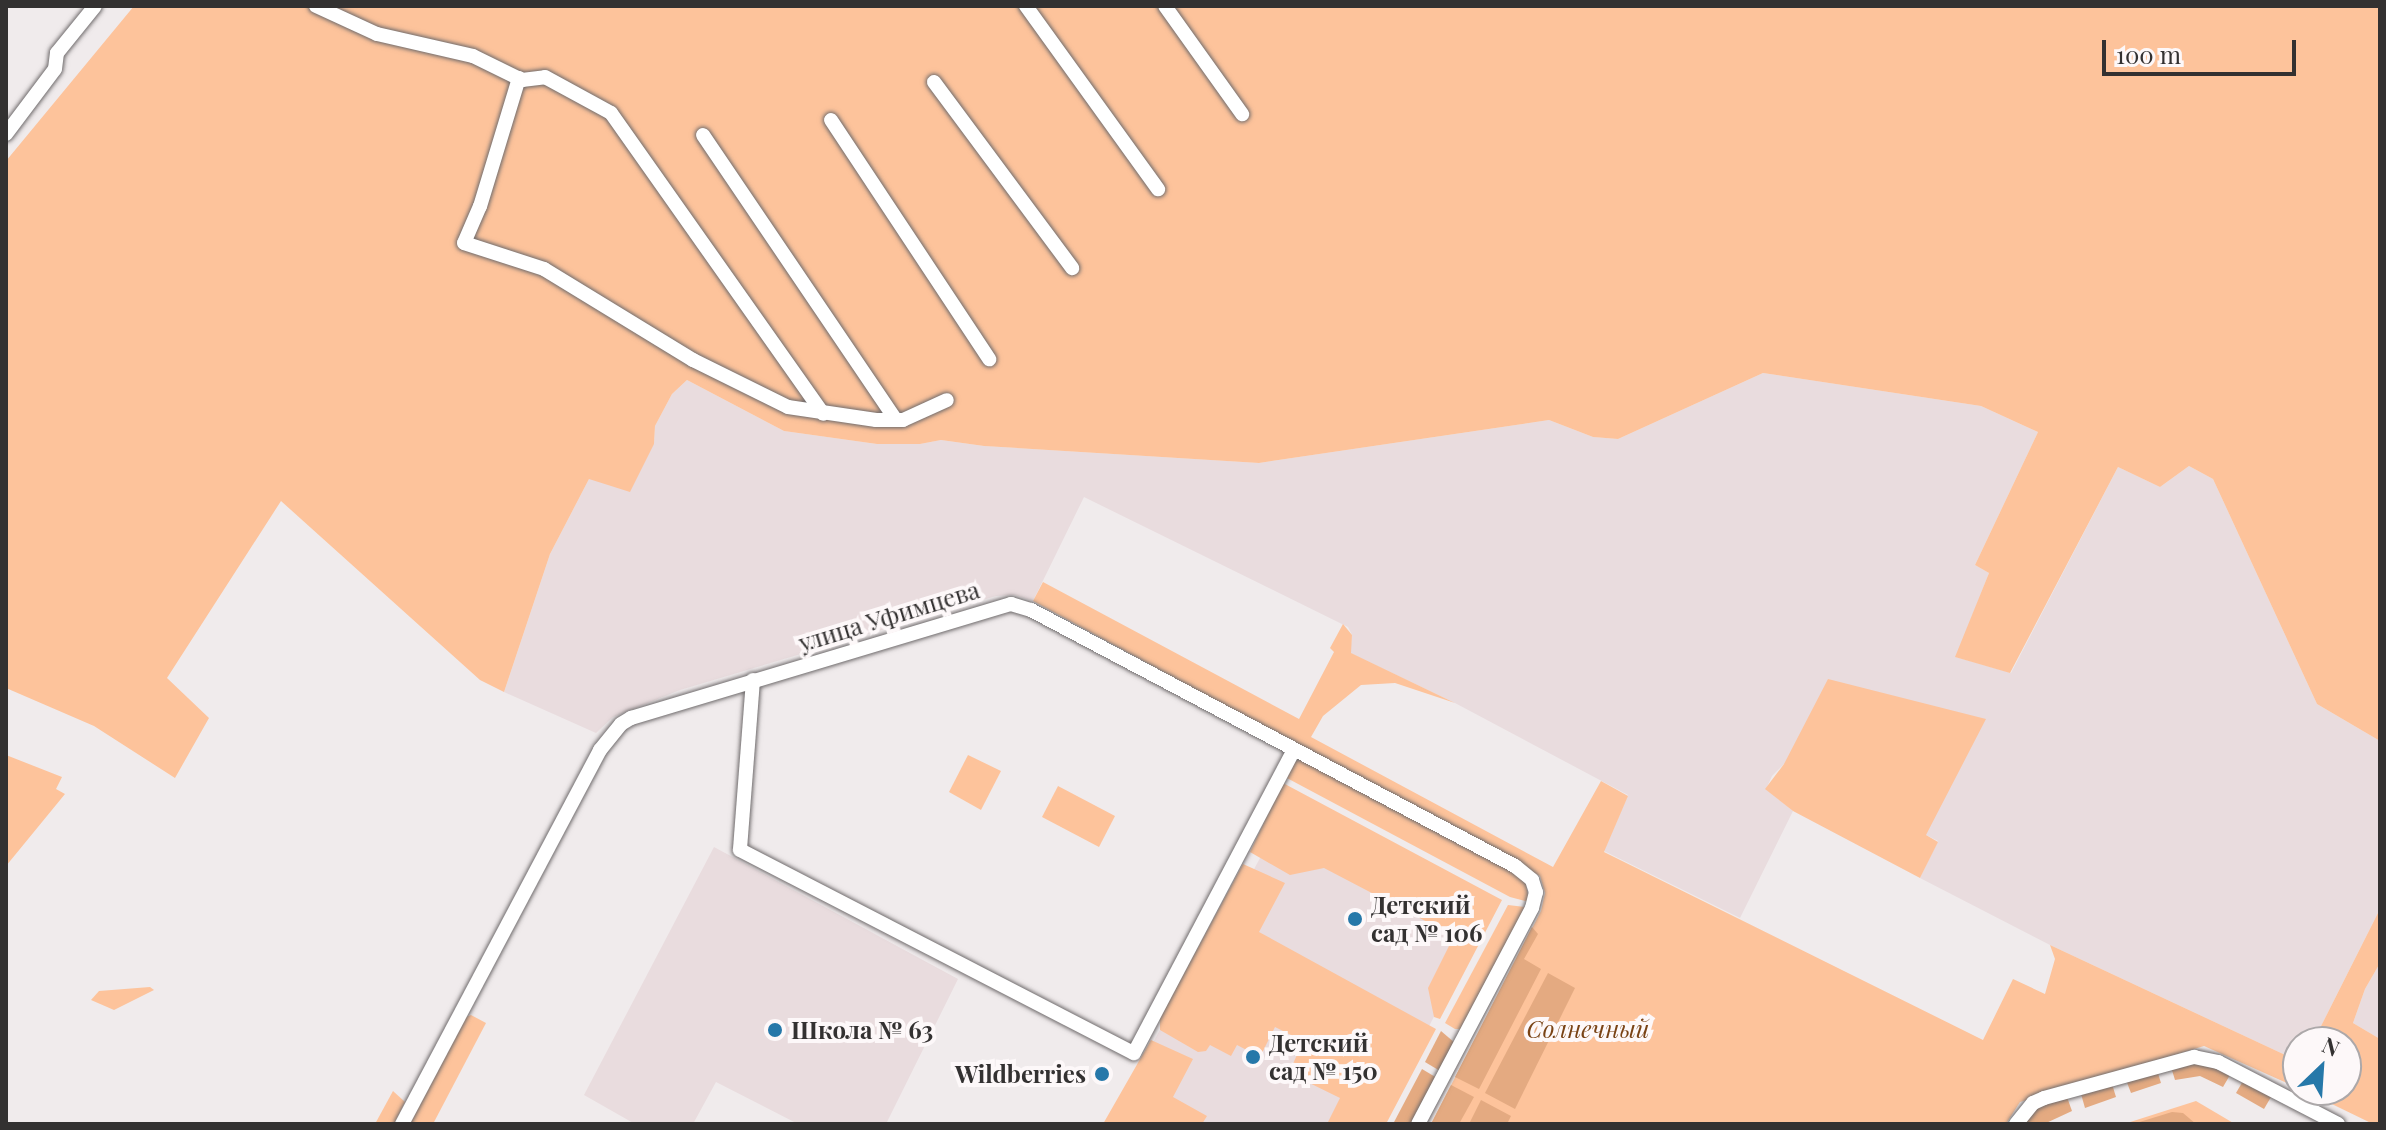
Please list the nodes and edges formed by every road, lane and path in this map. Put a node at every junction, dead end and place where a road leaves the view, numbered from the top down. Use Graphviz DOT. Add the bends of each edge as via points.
graph roads {
  1 [pos="95,6"];
  2 [pos="316,6"];
  3 [pos="1026,6"];
  4 [pos="1165,6"];
  5 [pos="519,78"];
  6 [pos="934,82"];
  7 [pos="1242,114"];
  8 [pos="831,120"];
  9 [pos="6,134"];
  10 [pos="703,135"];
  11 [pos="1158,189"];
  12 [pos="1072,268"];
  13 [pos="989,359"];
  14 [pos="947,400"];
  15 [pos="823,414"];
  16 [pos="896,420"];
  17 [pos="753,680"];
  18 [pos="1294,750"];
  19 [pos="402,1124"];
  20 [pos="1418,1124"];
  21 [pos="2016,1124"];
  22 [pos="2338,1124"];
  1 -- 9 [label="street" via="57,53 55,69"];
  2 -- 5 [label="street" via="377,34 473,56"];
  3 -- 11 [label="street"];
  4 -- 7 [label="street"];
  5 -- 15 [label="street" via="545,77 611,113"];
  5 -- 15 [label="street" via="464,243 544,269 693,360 788,407"];
  6 -- 12 [label="street"];
  8 -- 13 [label="street"];
  10 -- 16 [label="street"];
  14 -- 16 [label="street"];
  15 -- 16 [label="street"];
  17 -- 18 [label="street, улица Уфимцева" via="1011,604"];
  17 -- 18 [label="street" via="740,850 1134,1053"];
  17 -- 19 [label="street, улица Уфимцева" via="631,718 605,741"];
  18 -- 20 [label="street, улица Уфимцева" via="1515,866 1532,880 1536,892"];
  21 -- 22 [label="street" via="2044,1098 2194,1057 2218,1062"];
}
